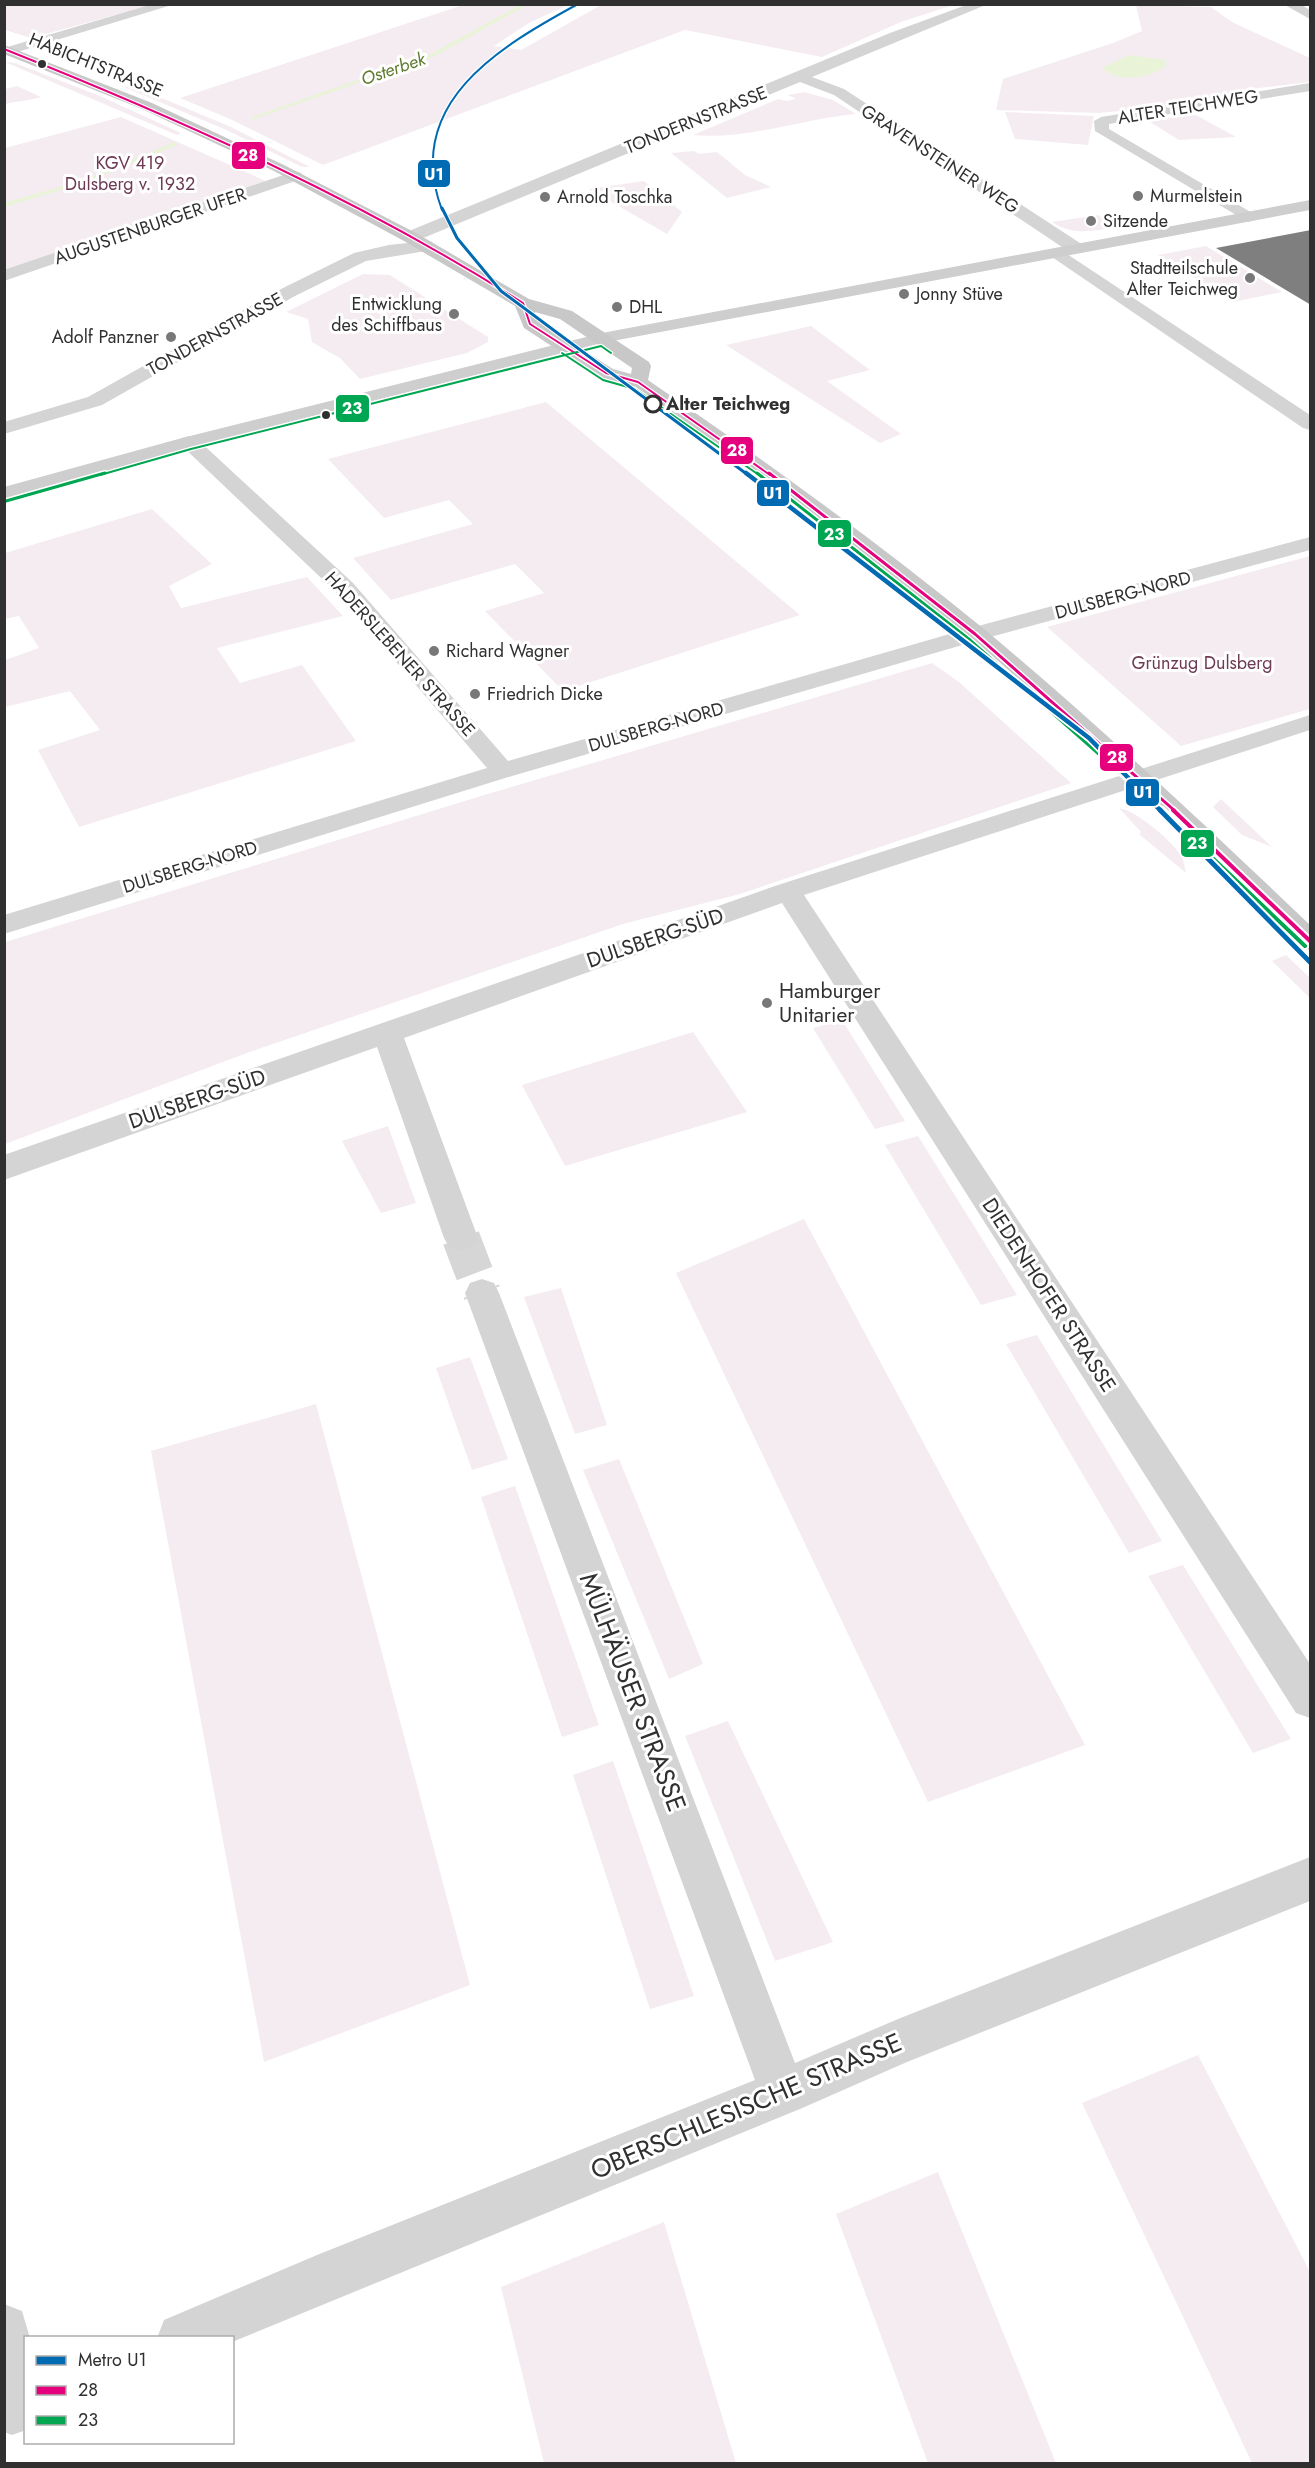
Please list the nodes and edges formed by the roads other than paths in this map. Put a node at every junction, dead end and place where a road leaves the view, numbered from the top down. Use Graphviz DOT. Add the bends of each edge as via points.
graph roads {
  1 [pos="169,4"];
  2 [pos="982,4"];
  3 [pos="1289,4"];
  4 [pos="1311,15"];
  5 [pos="6,51"];
  6 [pos="800,77"];
  7 [pos="1311,87"];
  8 [pos="295,176"];
  9 [pos="1311,206"];
  10 [pos="1248,217"];
  11 [pos="410,237"];
  12 [pos="426,246"];
  13 [pos="1077,249"];
  14 [pos="1058,253"];
  15 [pos="4,276"];
  16 [pos="523,303"];
  17 [pos="602,338"];
  18 [pos="566,347"];
  19 [pos="638,382"];
  20 [pos="1311,424"];
  21 [pos="4,428"];
  22 [pos="189,442"];
  23 [pos="4,494"];
  24 [pos="1311,543"];
  25 [pos="975,634"];
  26 [pos="1311,722"];
  27 [pos="503,771"];
  28 [pos="1140,778"];
  29 [pos="788,891"];
  30 [pos="4,925"];
  31 [pos="1311,941"];
  32 [pos="387,1033"];
  33 [pos="4,1168"];
  34 [pos="461,1238"];
  35 [pos="482,1293"];
  36 [pos="1311,1699"];
  37 [pos="1311,1879"];
  38 [pos="783,2092"];
  39 [pos="4,2329"];
  40 [pos="184,2336"];
  41 [pos="14,2408"];
  1 -- 5 [label="street"];
  2 -- 6 [label="street, TONDERNSTRASSE"];
  3 -- 4 [label="street"];
  5 -- 8 [label="main road, HABICHTSTRASSE" via="173,118"];
  6 -- 11 [label="street, TONDERNSTRASSE"];
  6 -- 13 [label="street, GRAVENSTEINER WEG" via="838,92"];
  7 -- 10 [label="street, ALTER TEICHWEG" via="1101,121 1102,131"];
  8 -- 11 [label="main road, HABICHTSTRASSE"];
  8 -- 15 [label="street, AUGUSTENBURGER UFER"];
  9 -- 10 [label="street"];
  10 -- 13 [label="street"];
  11 -- 12 [label="main road, HABICHTSTRASSE"];
  12 -- 16 [label="main road, HABICHTSTRASSE"];
  12 -- 21 [label="street, TONDERNSTRASSE" via="360,257 289,292 95,401"];
  13 -- 14 [label="street"];
  14 -- 17 [label="street"];
  14 -- 20 [label="street"];
  16 -- 17 [label="main road, HABICHTSTRASSE" via="566,315"];
  16 -- 18 [label="main road" via="530,324"];
  17 -- 18 [label="street"];
  17 -- 19 [label="main road, HABICHTSTRASSE" via="642,366"];
  18 -- 19 [label="main road" via="606,373"];
  18 -- 22 [label="street"];
  19 -- 25 [label="main road" via="762,468"];
  22 -- 23 [label="street"];
  22 -- 27 [label="street, HADERSLEBENER STRASSE" via="345,588"];
  24 -- 25 [label="street, DULSBERG-NORD"];
  25 -- 27 [label="street, DULSBERG-NORD"];
  25 -- 28 [label="main road"];
  26 -- 28 [label="street, DULSBERG-SÜD"];
  27 -- 30 [label="street, DULSBERG-NORD"];
  28 -- 29 [label="street, DULSBERG-SÜD"];
  28 -- 31 [label="main road"];
  29 -- 32 [label="street, DULSBERG-SÜD"];
  29 -- 36 [label="street, DIEDENHOFER STRASSE"];
  32 -- 33 [label="street, DULSBERG-SÜD"];
  32 -- 34 [label="street"];
  35 -- 38 [label="street, MÜLHÄUSER STRASSE"];
  37 -- 38 [label="street, OBERSCHLESISCHE STRASSE" via="898,2042"];
  38 -- 40 [label="street, OBERSCHLESISCHE STRASSE"];
  39 -- 41 [label="street"];
}
